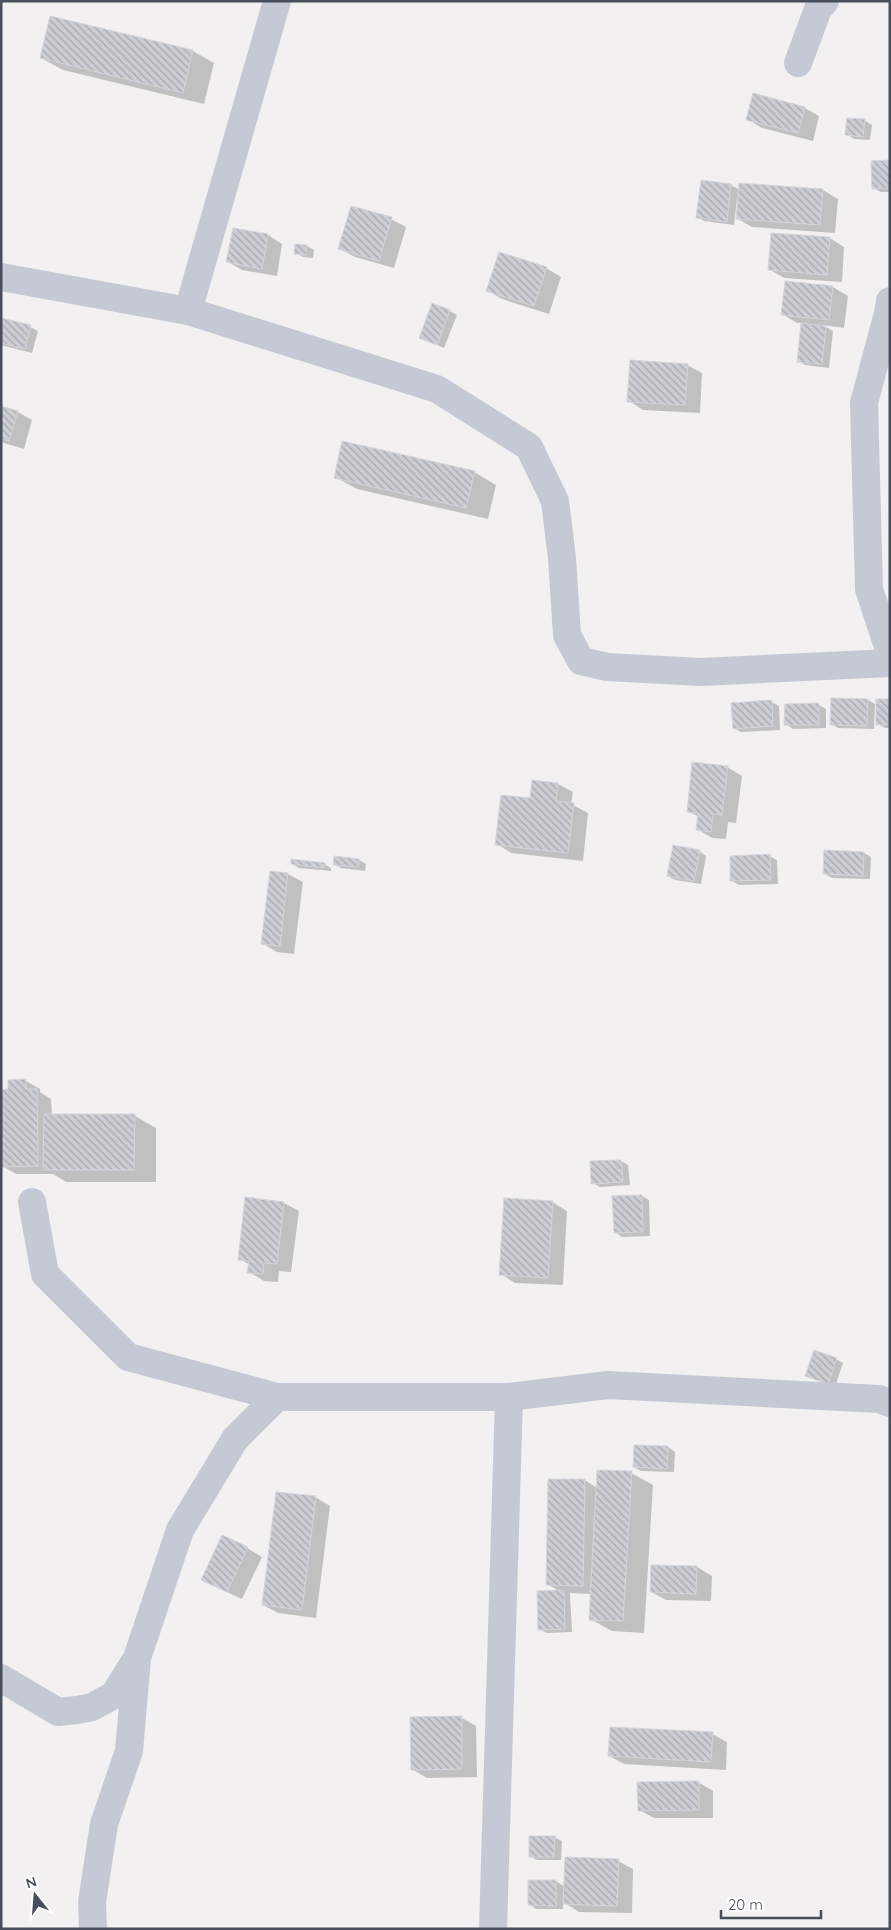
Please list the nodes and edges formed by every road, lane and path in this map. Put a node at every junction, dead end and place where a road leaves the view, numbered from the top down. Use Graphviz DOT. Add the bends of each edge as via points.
graph roads {
  1 [pos="277,1"];
  2 [pos="824,1"];
  3 [pos="798,63"];
  4 [pos="1,277"];
  5 [pos="890,301"];
  6 [pos="188,311"];
  7 [pos="890,654"];
  8 [pos="890,662"];
  9 [pos="32,1202"];
  10 [pos="277,1397"];
  11 [pos="509,1397"];
  12 [pos="890,1403"];
  13 [pos="137,1658"];
  14 [pos="1,1678"];
  15 [pos="93,1929"];
  16 [pos="493,1929"];
  1 -- 6 [label="street"];
  2 -- 3 [label="street"];
  4 -- 6 [label="street"];
  5 -- 7 [label="street" via="864,403 868,589"];
  6 -- 8 [label="street" via="437,389 529,448 555,500 568,635 581,661 607,667 701,672"];
  9 -- 10 [label="street" via="45,1274 128,1357"];
  10 -- 11 [label="street"];
  10 -- 13 [label="street" via="235,1439 180,1530"];
  11 -- 12 [label="street" via="608,1385 880,1399"];
  11 -- 16 [label="street"];
  13 -- 14 [label="street" via="114,1694 92,1707 77,1710 58,1712"];
  13 -- 15 [label="street" via="128,1751 104,1824 92,1902"];
}
